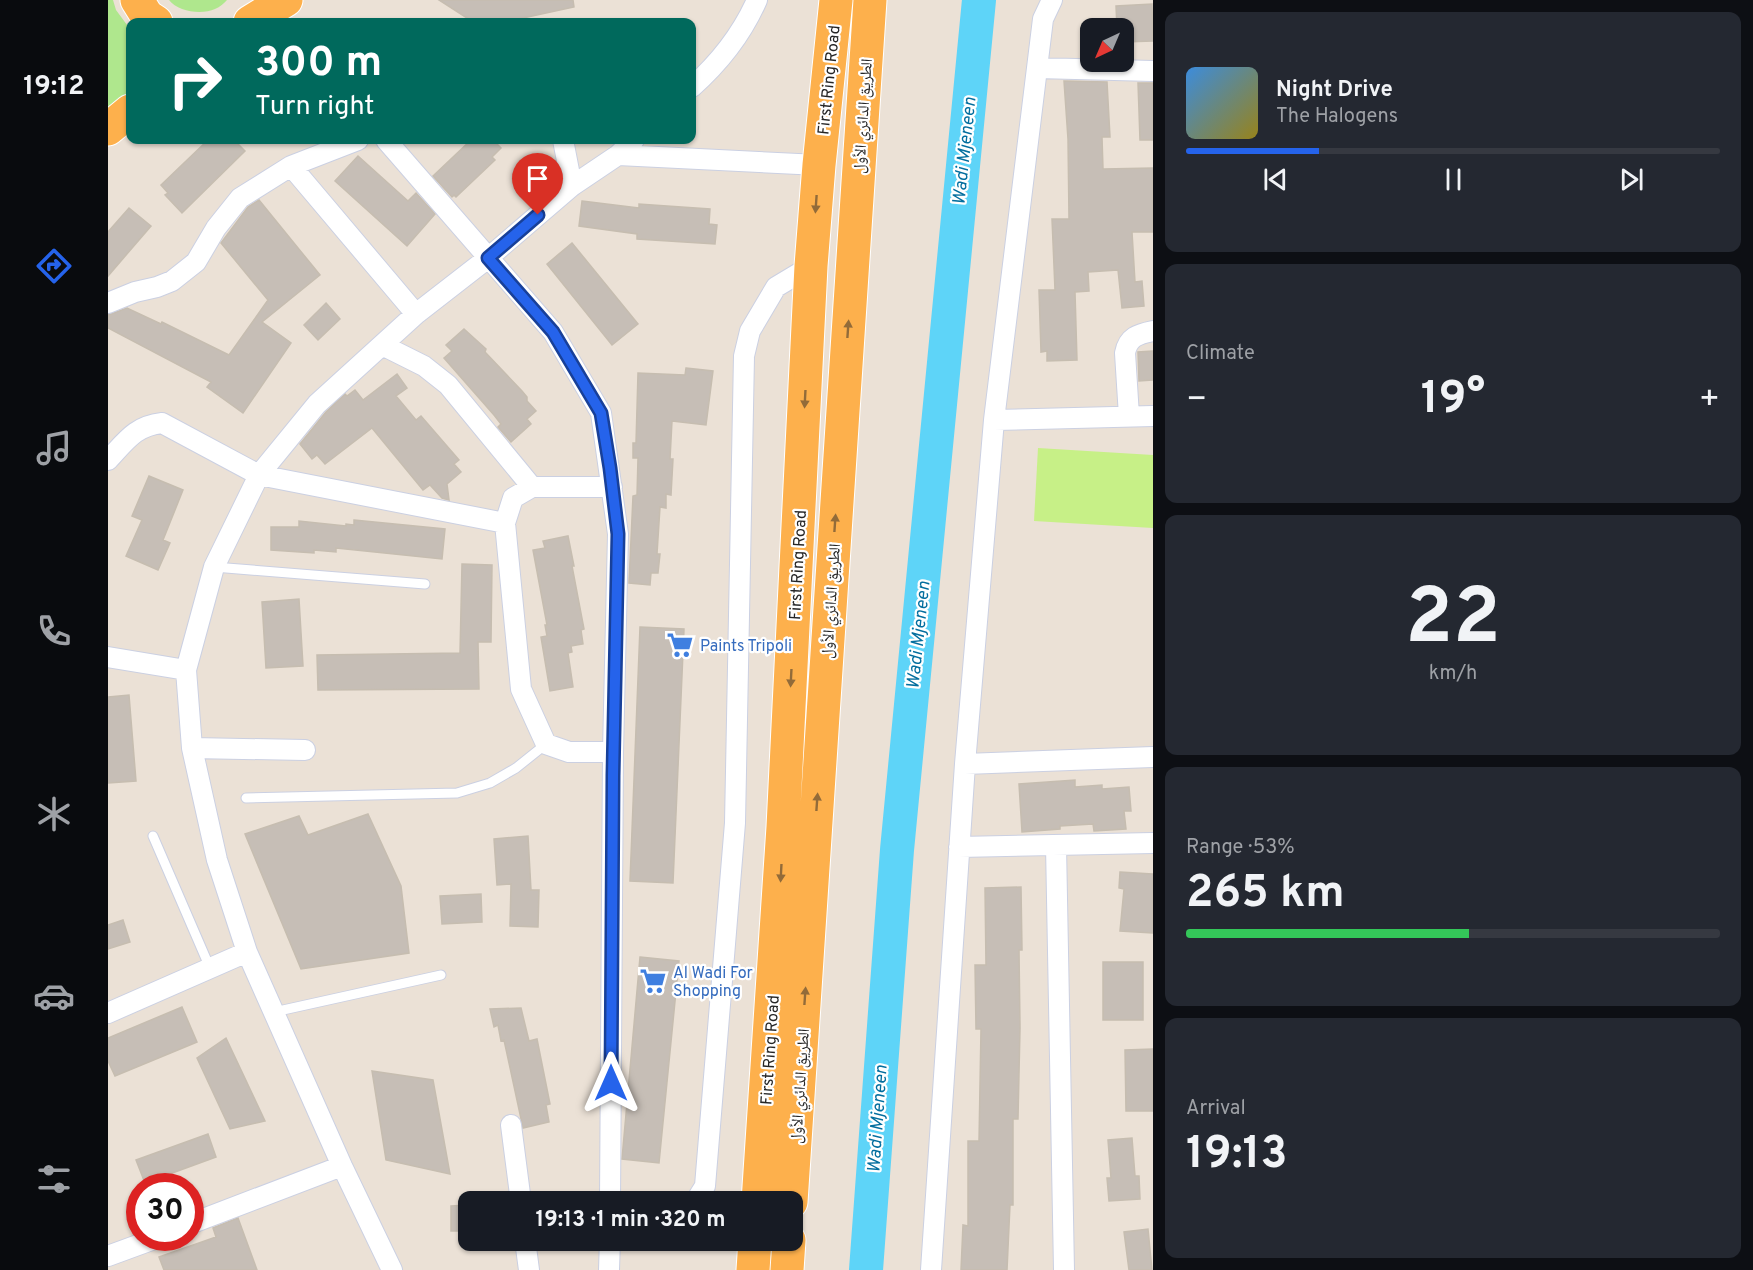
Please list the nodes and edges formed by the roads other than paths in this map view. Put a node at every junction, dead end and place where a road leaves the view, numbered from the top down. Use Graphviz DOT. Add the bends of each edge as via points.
graph roads {
  1 [pos="137,0"];
  2 [pos="286,0"];
  3 [pos="757,0"];
  4 [pos="828,0"];
  5 [pos="870,0"];
  6 [pos="882,0"];
  7 [pos="1052,0"];
  8 [pos="835,16"];
  9 [pos="150,18"];
  10 [pos="257,18"];
  11 [pos="867,38"];
  12 [pos="1037,68"];
  13 [pos="1153,71"];
  14 [pos="696,83"];
  15 [pos="348,144"];
  16 [pos="389,144"];
  17 [pos="564,144"];
  18 [pos="629,144"];
  19 [pos="618,154"];
  20 [pos="819,165"];
  21 [pos="291,166"];
  22 [pos="572,186"];
  23 [pos="488,258"];
  24 [pos="812,266"];
  25 [pos="108,303"];
  26 [pos="416,314"];
  27 [pos="1153,331"];
  28 [pos="382,345"];
  29 [pos="1129,416"];
  30 [pos="1153,416"];
  31 [pos="994,420"];
  32 [pos="108,460"];
  33 [pos="259,475"];
  34 [pos="532,487"];
  35 [pos="612,487"];
  36 [pos="506,523"];
  37 [pos="214,567"];
  38 [pos="425,584"];
  39 [pos="108,657"];
  40 [pos="186,670"];
  41 [pos="546,744"];
  42 [pos="192,748"];
  43 [pos="305,750"];
  44 [pos="614,752"];
  45 [pos="1153,757"];
  46 [pos="964,764"];
  47 [pos="246,798"];
  48 [pos="153,837"];
  49 [pos="1153,843"];
  50 [pos="1056,845"];
  51 [pos="959,847"];
  52 [pos="248,952"];
  53 [pos="210,968"];
  54 [pos="441,975"];
  55 [pos="274,1012"];
  56 [pos="108,1013"];
  57 [pos="511,1125"];
  58 [pos="342,1166"];
  59 [pos="519,1191"];
  60 [pos="610,1191"];
  61 [pos="702,1191"];
  62 [pos="759,1191"];
  63 [pos="792,1191"];
  64 [pos="204,1219"];
  65 [pos="126,1249"];
  66 [pos="526,1251"];
  67 [pos="613,1251"];
  68 [pos="754,1251"];
  69 [pos="788,1251"];
  70 [pos="108,1256"];
  71 [pos="392,1270"];
  72 [pos="529,1270"];
  73 [pos="609,1270"];
  74 [pos="753,1270"];
  75 [pos="787,1270"];
  76 [pos="931,1270"];
  77 [pos="1064,1270"];
  1 -- 9 [label="highway"];
  2 -- 10 [label="highway"];
  3 -- 14 [label="street" via="747,23 713,68"];
  4 -- 8 [label="highway, First Ring Road"];
  5 -- 11 [label="highway, الطريق الدائري الأول"];
  6 -- 11 [label="highway"];
  7 -- 12 [label="street" via="1043,19"];
  8 -- 20 [label="highway, First Ring Road"];
  63 -- 11 [label="highway, الطريق الدائري الأول, one-way"];
  12 -- 13 [label="street"];
  12 -- 31 [label="street"];
  15 -- 21 [label="street"];
  16 -- 23 [label="street"];
  17 -- 22 [label="street"];
  18 -- 19 [label="street"];
  19 -- 20 [label="street"];
  19 -- 22 [label="street"];
  20 -- 24 [label="highway, First Ring Road, one-way"];
  21 -- 25 [label="street" via="240,198 196,262 172,281"];
  21 -- 26 [label="street"];
  22 -- 23 [label="street"];
  23 -- 26 [label="street"];
  23 -- 35 [label="street" via="553,332 601,413"];
  24 -- 61 [label="street" via="776,287 750,331 744,356 735,823"];
  24 -- 62 [label="highway, First Ring Road, one-way" via="783,839"];
  26 -- 28 [label="street"];
  27 -- 29 [label="street" via="1138,334 1126,345"];
  28 -- 33 [label="street" via="317,404"];
  28 -- 34 [label="street" via="424,366 448,385"];
  29 -- 30 [label="street"];
  29 -- 31 [label="street"];
  31 -- 46 [label="street"];
  32 -- 33 [label="street" via="134,433 147,425 162,423"];
  33 -- 36 [label="street"];
  33 -- 37 [label="street"];
  34 -- 35 [label="street"];
  34 -- 36 [label="street" via="513,498"];
  35 -- 44 [label="street" via="618,534"];
  36 -- 41 [label="street" via="521,689"];
  37 -- 38 [label="lane"];
  37 -- 40 [label="street"];
  39 -- 40 [label="street"];
  40 -- 42 [label="street"];
  41 -- 44 [label="street" via="569,752"];
  41 -- 47 [label="lane" via="490,783 457,793"];
  42 -- 43 [label="street"];
  42 -- 52 [label="street" via="217,860"];
  44 -- 60 [label="street"];
  45 -- 46 [label="street"];
  46 -- 51 [label="street"];
  48 -- 53 [label="lane"];
  49 -- 50 [label="street"];
  50 -- 51 [label="street"];
  50 -- 77 [label="street"];
  51 -- 76 [label="street"];
  52 -- 53 [label="street"];
  52 -- 55 [label="street"];
  53 -- 56 [label="street"];
  54 -- 55 [label="lane"];
  55 -- 58 [label="street"];
  57 -- 59 [label="street"];
  58 -- 64 [label="street"];
  58 -- 71 [label="street"];
  65 -- 70 [label="street"];
  66 -- 72 [label="street"];
  67 -- 73 [label="street"];
  68 -- 74 [label="highway"];
  69 -- 75 [label="highway"];
}
